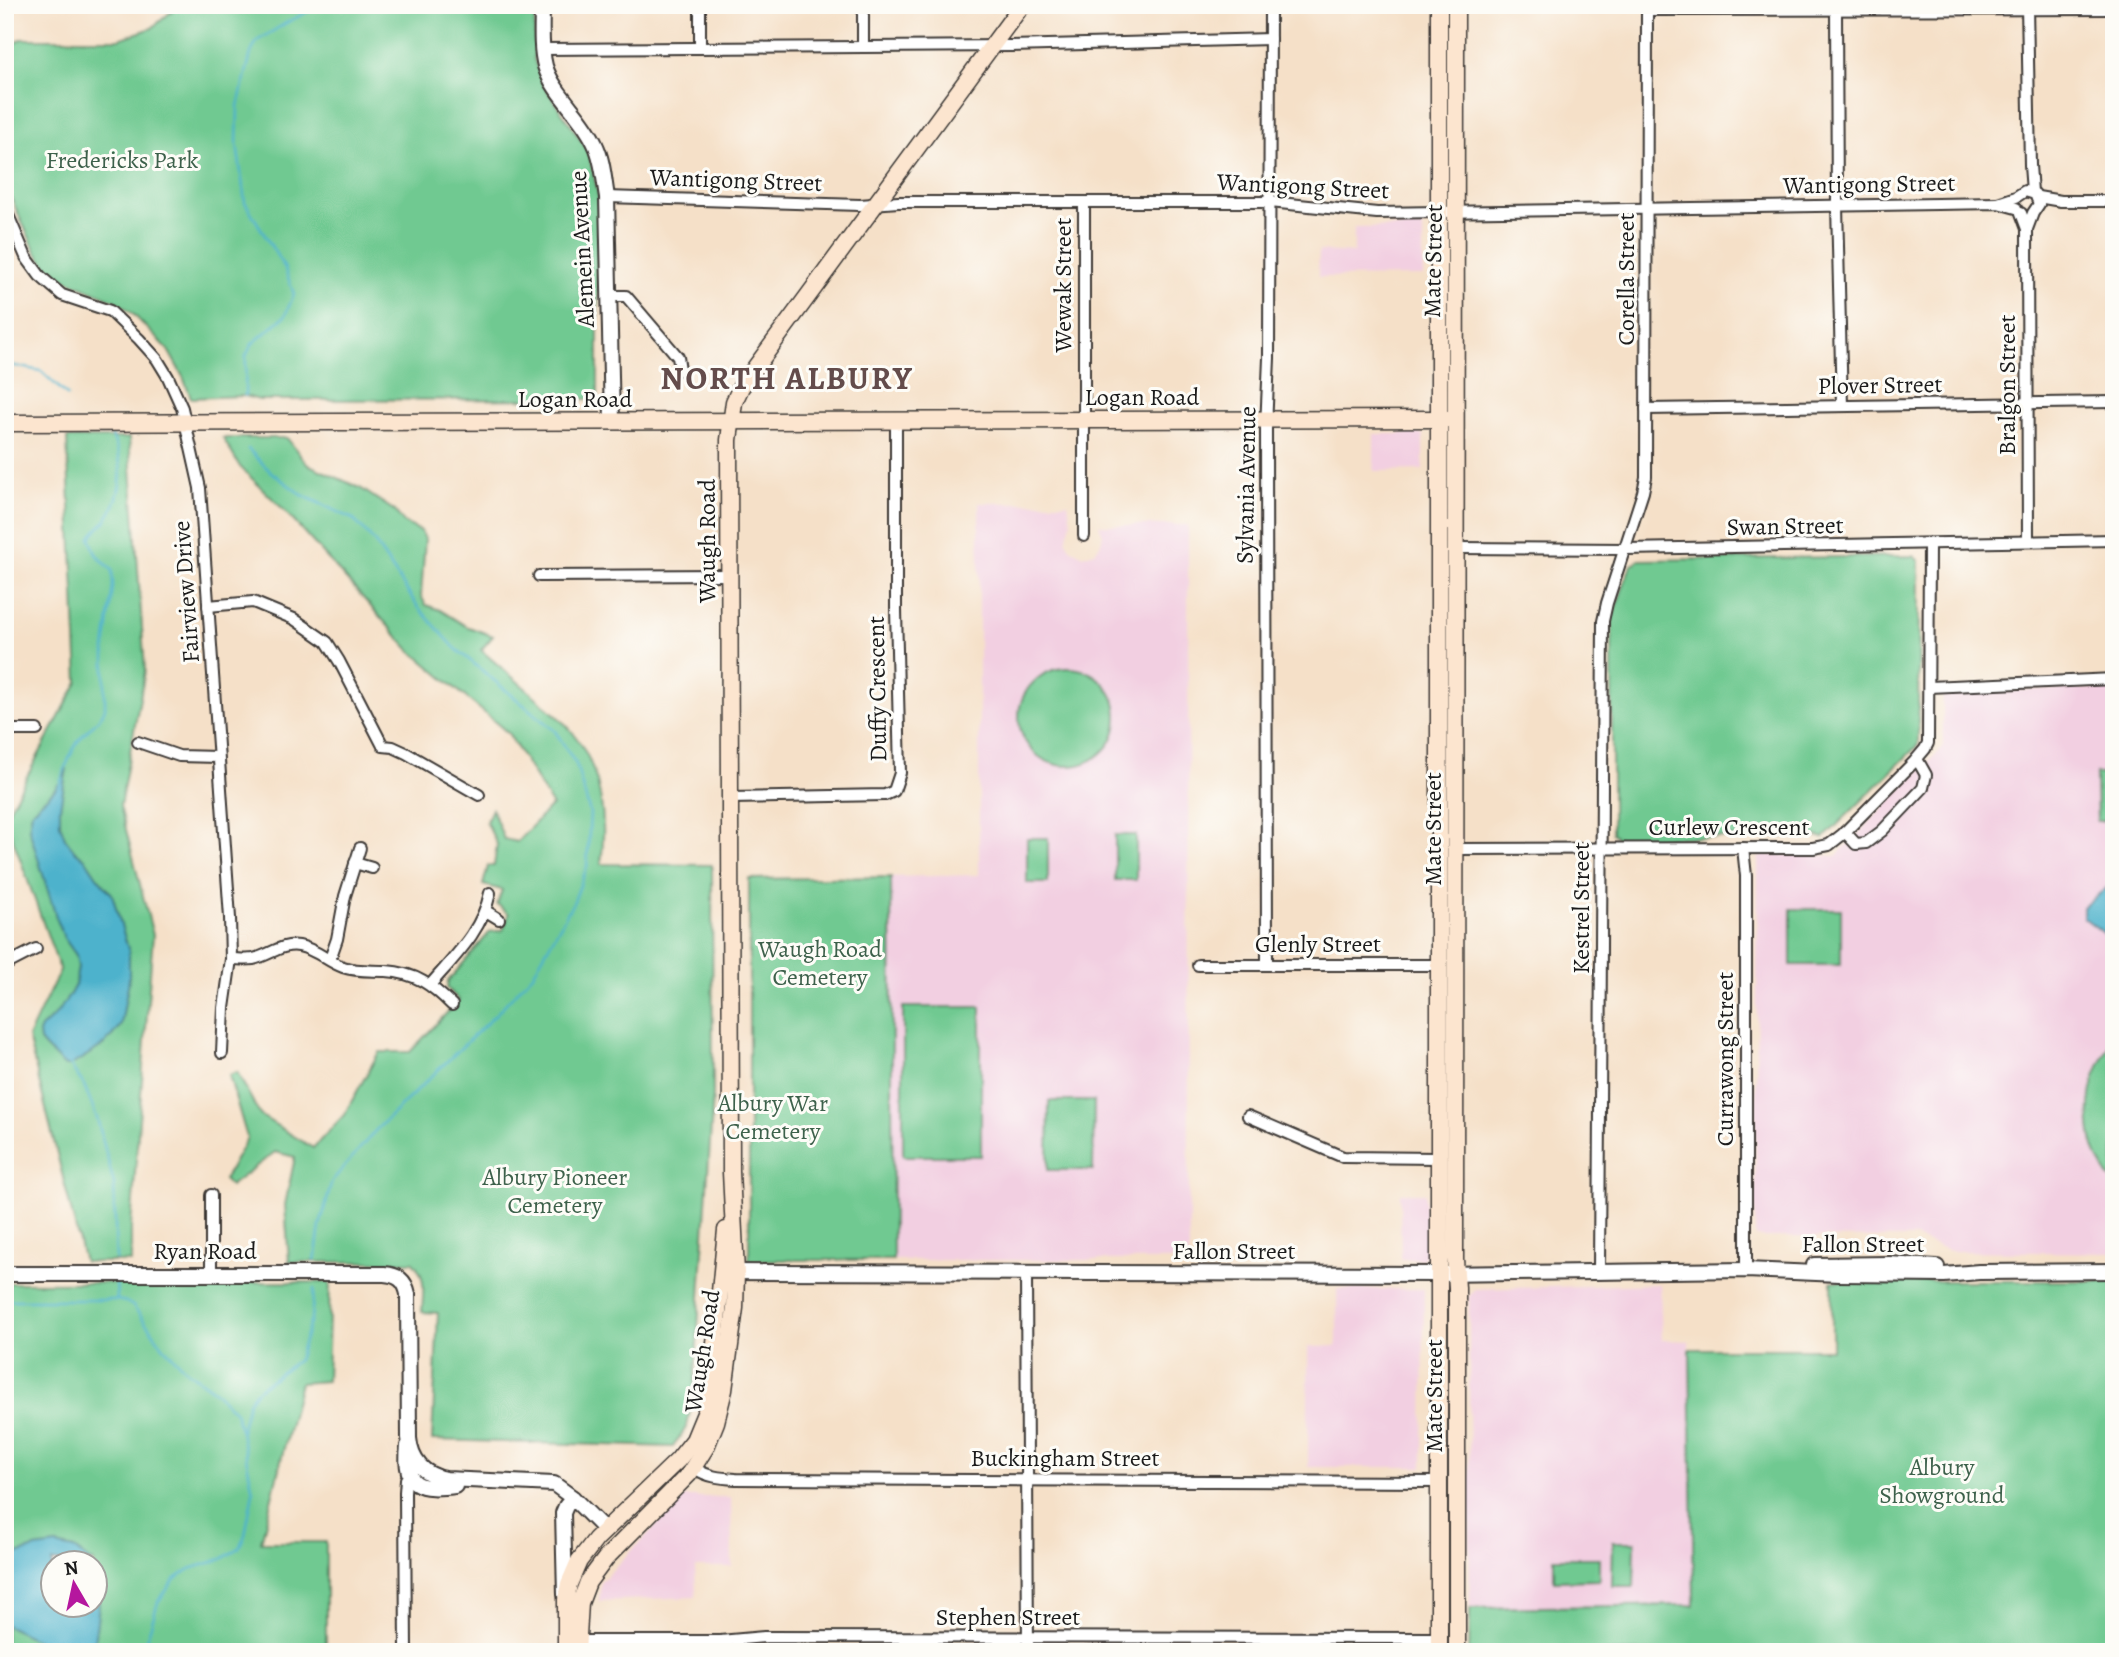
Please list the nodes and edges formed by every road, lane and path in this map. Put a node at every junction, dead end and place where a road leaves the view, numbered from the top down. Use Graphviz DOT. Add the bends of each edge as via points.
graph roads {
  1 [pos="542,5"];
  2 [pos="700,5"];
  3 [pos="863,5"];
  4 [pos="1022,5"];
  5 [pos="1270,5"];
  6 [pos="1439,5"];
  7 [pos="1456,5"];
  8 [pos="1646,8"];
  9 [pos="2027,8"];
  10 [pos="2114,9"];
  11 [pos="1836,10"];
  12 [pos="1270,39"];
  13 [pos="993,46"];
  14 [pos="700,47"];
  15 [pos="863,47"];
  16 [pos="542,49"];
  17 [pos="607,197"];
  18 [pos="2114,201"];
  19 [pos="1084,202"];
  20 [pos="1270,202"];
  21 [pos="2027,202"];
  22 [pos="877,204"];
  23 [pos="1838,206"];
  24 [pos="5,208"];
  25 [pos="1647,209"];
  26 [pos="1449,212"];
  27 [pos="609,296"];
  28 [pos="680,370"];
  29 [pos="2114,402"];
  30 [pos="2028,404"];
  31 [pos="1842,406"];
  32 [pos="1646,409"];
  33 [pos="1083,419"];
  34 [pos="1447,419"];
  35 [pos="896,420"];
  36 [pos="1267,420"];
  37 [pos="612,421"];
  38 [pos="732,421"];
  39 [pos="5,423"];
  40 [pos="185,423"];
  41 [pos="1084,536"];
  42 [pos="2114,540"];
  43 [pos="2028,541"];
  44 [pos="1929,545"];
  45 [pos="1456,548"];
  46 [pos="1626,549"];
  47 [pos="730,575"];
  48 [pos="539,576"];
  49 [pos="208,606"];
  50 [pos="2114,679"];
  51 [pos="1929,687"];
  52 [pos="5,730"];
  53 [pos="37,730"];
  54 [pos="138,742"];
  55 [pos="218,757"];
  56 [pos="1917,759"];
  57 [pos="480,795"];
  58 [pos="730,798"];
  59 [pos="1845,832"];
  60 [pos="360,848"];
  61 [pos="1602,848"];
  62 [pos="1743,848"];
  63 [pos="1455,849"];
  64 [pos="355,863"];
  65 [pos="372,868"];
  66 [pos="490,893"];
  67 [pos="486,911"];
  68 [pos="499,919"];
  69 [pos="36,949"];
  70 [pos="231,959"];
  71 [pos="330,960"];
  72 [pos="5,965"];
  73 [pos="1198,965"];
  74 [pos="1267,965"];
  75 [pos="1439,965"];
  76 [pos="430,984"];
  77 [pos="452,1005"];
  78 [pos="222,1053"];
  79 [pos="1248,1116"];
  80 [pos="1438,1158"];
  81 [pos="211,1195"];
  82 [pos="1746,1270"];
  83 [pos="1599,1271"];
  84 [pos="2114,1271"];
  85 [pos="729,1272"];
  86 [pos="5,1274"];
  87 [pos="211,1274"];
  88 [pos="1026,1274"];
  89 [pos="1448,1274"];
  90 [pos="694,1468"];
  91 [pos="414,1470"];
  92 [pos="1027,1481"];
  93 [pos="1439,1482"];
  94 [pos="573,1498"];
  95 [pos="605,1530"];
  96 [pos="620,1544"];
  97 [pos="565,1607"];
  98 [pos="1028,1638"];
  99 [pos="1439,1645"];
  100 [pos="573,1648"];
  101 [pos="406,1652"];
  102 [pos="1028,1652"];
  103 [pos="1457,1652"];
  1 -- 16 [label="street, Alemein Avenue"];
  2 -- 14 [label="street"];
  3 -- 15 [label="street"];
  4 -- 13 [label="main road, Waugh Road"];
  5 -- 12 [label="street, Sylvania Avenue"];
  6 -- 26 [label="main road, Mate Street"];
  7 -- 26 [label="main road, Mate Street"];
  8 -- 11 [label="street"];
  8 -- 25 [label="street, Corella Street"];
  9 -- 10 [label="street"];
  9 -- 11 [label="street"];
  9 -- 21 [label="street, Bralgon Street"];
  11 -- 23 [label="street"];
  12 -- 13 [label="street"];
  12 -- 20 [label="street, Sylvania Avenue"];
  13 -- 15 [label="street"];
  13 -- 22 [label="main road, Waugh Road"];
  14 -- 15 [label="street"];
  14 -- 16 [label="street"];
  16 -- 17 [label="street, Alemein Avenue" via="552,81 596,144"];
  17 -- 22 [label="street, Wantigong Street"];
  17 -- 27 [label="street, Alemein Avenue"];
  18 -- 21 [label="street, Wantigong Street"];
  19 -- 20 [label="street, Wantigong Street"];
  19 -- 22 [label="street, Wantigong Street"];
  19 -- 33 [label="street, Wewak Street"];
  20 -- 26 [label="street, Wantigong Street" via="1377,212"];
  20 -- 36 [label="street, Sylvania Avenue"];
  21 -- 23 [label="street, Wantigong Street"];
  21 -- 30 [label="street, Bralgon Street"];
  22 -- 38 [label="main road, Waugh Road" via="741,387"];
  23 -- 25 [label="street, Wantigong Street"];
  23 -- 31 [label="street"];
  24 -- 40 [label="street, Fairview Drive" via="26,257 40,276 62,295 110,311 157,359"];
  25 -- 26 [label="street, Wantigong Street"];
  25 -- 32 [label="street, Corella Street"];
  26 -- 34 [label="main road, Mate Street"];
  27 -- 28 [label="street" via="626,296 678,357"];
  27 -- 37 [label="street, Alemein Avenue"];
  29 -- 30 [label="street, Plover Street"];
  30 -- 31 [label="street, Plover Street"];
  30 -- 43 [label="street, Bralgon Street"];
  31 -- 32 [label="street, Plover Street"];
  32 -- 46 [label="street, Corella Street" via="1645,485"];
  33 -- 35 [label="main road, Logan Road"];
  33 -- 36 [label="main road, Logan Road"];
  33 -- 41 [label="street, Wewak Street"];
  34 -- 36 [label="main road, Logan Road"];
  34 -- 45 [label="main road, Mate Street"];
  34 -- 75 [label="main road, Mate Street"];
  35 -- 38 [label="main road, Logan Road"];
  35 -- 58 [label="street, Duffy Crescent" via="900,773 894,791 885,795"];
  36 -- 74 [label="street, Sylvania Avenue"];
  37 -- 38 [label="main road, Logan Road"];
  37 -- 40 [label="main road, Logan Road"];
  38 -- 47 [label="main road, Waugh Road"];
  39 -- 40 [label="main road, Logan Road"];
  40 -- 49 [label="street, Fairview Drive" via="200,488"];
  42 -- 43 [label="street, Swan Street"];
  43 -- 44 [label="street, Swan Street"];
  44 -- 46 [label="street, Swan Street"];
  44 -- 51 [label="street, Curlew Crescent"];
  45 -- 46 [label="street, Swan Street"];
  45 -- 63 [label="main road, Mate Street"];
  46 -- 61 [label="street, Kestrel Street" via="1603,621"];
  47 -- 48 [label="street"];
  47 -- 58 [label="main road, Waugh Road"];
  49 -- 55 [label="street, Fairview Drive"];
  49 -- 57 [label="street" via="253,601 294,619 327,642 383,746 406,753"];
  50 -- 51 [label="street"];
  51 -- 56 [label="street, Curlew Crescent" via="1928,743"];
  52 -- 53 [label="street"];
  54 -- 55 [label="street" via="179,756"];
  55 -- 70 [label="street, Fairview Drive"];
  56 -- 59 [label="street, Curlew Crescent"];
  56 -- 59 [label="street" via="1926,775 1923,788 1882,831 1861,845"];
  58 -- 85 [label="main road, Waugh Road"];
  59 -- 62 [label="street, Curlew Crescent" via="1823,847"];
  60 -- 64 [label="street"];
  61 -- 62 [label="street, Curlew Crescent"];
  61 -- 63 [label="street, Curlew Crescent"];
  61 -- 83 [label="street, Kestrel Street"];
  62 -- 82 [label="street, Currawong Street"];
  63 -- 89 [label="main road, Mate Street"];
  64 -- 65 [label="street"];
  64 -- 71 [label="street"];
  66 -- 67 [label="street"];
  67 -- 68 [label="street"];
  67 -- 76 [label="street" via="460,952"];
  69 -- 72 [label="street"];
  70 -- 71 [label="street" via="253,959 298,946"];
  70 -- 78 [label="street, Fairview Drive"];
  71 -- 76 [label="street" via="363,971 410,975"];
  73 -- 74 [label="street, Glenly Street"];
  74 -- 75 [label="street, Glenly Street"];
  75 -- 80 [label="main road, Mate Street"];
  76 -- 77 [label="street"];
  79 -- 80 [label="street" via="1343,1157"];
  80 -- 89 [label="main road, Mate Street"];
  81 -- 87 [label="street"];
  82 -- 83 [label="street, Fallon Street"];
  82 -- 84 [label="street, Fallon Street" via="1917,1265 1979,1272"];
  83 -- 89 [label="street, Fallon Street"];
  85 -- 88 [label="street, Fallon Street"];
  85 -- 90 [label="main road, Waugh Road" via="735,1308 724,1390 716,1422"];
  85 -- 95 [label="main road, Waugh Road" via="706,1411 694,1440"];
  86 -- 87 [label="street, Ryan Road"];
  87 -- 91 [label="street, Ryan Road" via="384,1274 403,1281 408,1294 409,1438"];
  88 -- 89 [label="street, Fallon Street"];
  88 -- 92 [label="street"];
  89 -- 93 [label="main road, Mate Street"];
  89 -- 103 [label="main road, Mate Street"];
  90 -- 92 [label="street, Buckingham Street" via="715,1478"];
  90 -- 96 [label="main road, Waugh Road"];
  91 -- 94 [label="street" via="413,1481 423,1487 551,1483"];
  91 -- 101 [label="street" via="405,1479"];
  92 -- 93 [label="street, Buckingham Street"];
  92 -- 98 [label="street"];
  93 -- 99 [label="main road, Mate Street"];
  94 -- 95 [label="street"];
  94 -- 97 [label="street" via="563,1513"];
  95 -- 96 [label="main road"];
  95 -- 97 [label="main road, Waugh Road" via="575,1567"];
  96 -- 100 [label="main road, Waugh Road" via="588,1582"];
  97 -- 100 [label="main road, Waugh Road"];
  98 -- 99 [label="street, Stephen Street"];
  98 -- 100 [label="street, Stephen Street" via="764,1637"];
  98 -- 102 [label="street"];
}
